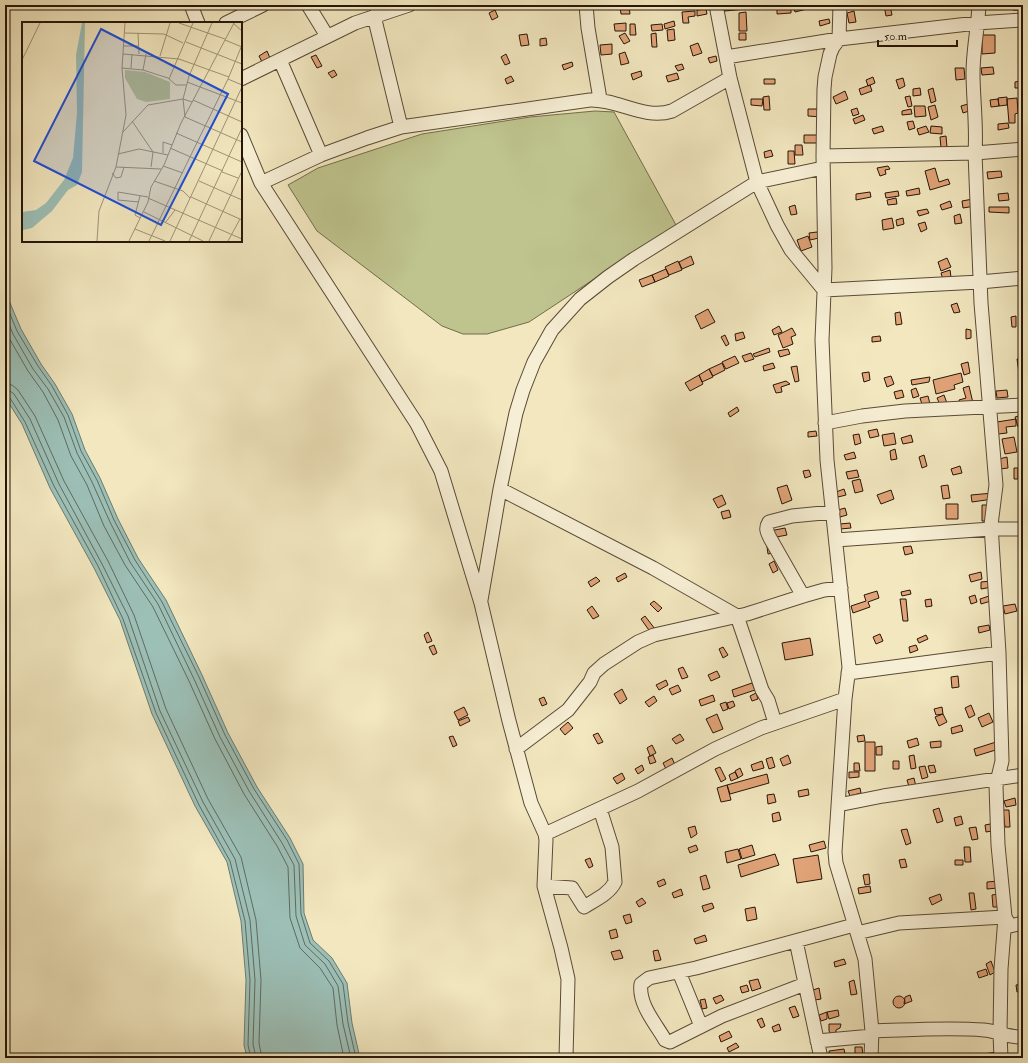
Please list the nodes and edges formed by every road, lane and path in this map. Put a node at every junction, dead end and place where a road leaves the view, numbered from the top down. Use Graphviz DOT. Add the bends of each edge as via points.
graph roads {
  1 [pos="191,5"];
  2 [pos="263,5"];
  3 [pos="308,5"];
  4 [pos="409,5"];
  5 [pos="586,5"];
  6 [pos="716,5"];
  7 [pos="840,5"];
  8 [pos="979,5"];
  9 [pos="374,16"];
  10 [pos="1023,20"];
  11 [pos="198,22"];
  12 [pos="228,22"];
  13 [pos="977,24"];
  14 [pos="327,36"];
  15 [pos="839,39"];
  16 [pos="726,57"];
  17 [pos="280,60"];
  18 [pos="730,78"];
  19 [pos="242,79"];
  20 [pos="600,100"];
  21 [pos="401,127"];
  22 [pos="242,137"];
  23 [pos="1023,149"];
  24 [pos="975,153"];
  25 [pos="321,155"];
  26 [pos="823,162"];
  27 [pos="757,182"];
  28 [pos="261,183"];
  29 [pos="1023,278"];
  30 [pos="980,282"];
  31 [pos="824,290"];
  32 [pos="1023,405"];
  33 [pos="989,406"];
  34 [pos="824,423"];
  35 [pos="500,489"];
  36 [pos="833,512"];
  37 [pos="991,529"];
  38 [pos="1023,529"];
  39 [pos="836,540"];
  40 [pos="841,588"];
  41 [pos="803,596"];
  42 [pos="481,603"];
  43 [pos="737,616"];
  44 [pos="999,653"];
  45 [pos="848,673"];
  46 [pos="844,699"];
  47 [pos="775,723"];
  48 [pos="516,749"];
  49 [pos="1023,775"];
  50 [pos="997,778"];
  51 [pos="838,805"];
  52 [pos="600,809"];
  53 [pos="545,834"];
  54 [pos="544,886"];
  55 [pos="1005,917"];
  56 [pos="1023,923"];
  57 [pos="856,929"];
  58 [pos="796,940"];
  59 [pos="679,972"];
  60 [pos="805,984"];
  61 [pos="701,1026"];
  62 [pos="872,1033"];
  63 [pos="1000,1034"];
  64 [pos="1023,1037"];
  65 [pos="817,1042"];
  66 [pos="566,1058"];
  67 [pos="821,1058"];
  68 [pos="871,1058"];
  69 [pos="1001,1058"];
  1 -- 11 [label="street"];
  2 -- 12 [label="street"];
  3 -- 14 [label="street"];
  4 -- 9 [label="street"];
  5 -- 20 [label="street"];
  6 -- 16 [label="street"];
  7 -- 15 [label="street"];
  8 -- 13 [label="street"];
  9 -- 14 [label="street"];
  9 -- 21 [label="street"];
  10 -- 13 [label="street"];
  13 -- 15 [label="street"];
  13 -- 24 [label="street" via="973,73"];
  14 -- 17 [label="street"];
  15 -- 16 [label="street"];
  15 -- 26 [label="street" via="830,54 825,77"];
  16 -- 18 [label="street"];
  17 -- 19 [label="street"];
  17 -- 25 [label="street"];
  18 -- 20 [label="street" via="665,113 650,114"];
  18 -- 27 [label="street"];
  20 -- 21 [label="street"];
  21 -- 25 [label="street"];
  22 -- 28 [label="street"];
  23 -- 24 [label="street"];
  24 -- 26 [label="street"];
  24 -- 30 [label="street"];
  25 -- 28 [label="street"];
  26 -- 27 [label="street"];
  26 -- 31 [label="street"];
  27 -- 31 [label="street" via="791,250"];
  27 -- 35 [label="street" via="608,277 580,299 552,330 534,362 523,390"];
  28 -- 42 [label="street" via="417,424 441,471"];
  29 -- 30 [label="street"];
  30 -- 31 [label="street"];
  30 -- 33 [label="street"];
  31 -- 34 [label="street"];
  32 -- 33 [label="street"];
  33 -- 34 [label="street" via="905,411"];
  33 -- 37 [label="street" via="996,485"];
  34 -- 36 [label="street"];
  35 -- 42 [label="street"];
  35 -- 43 [label="street" via="652,568"];
  36 -- 39 [label="street"];
  36 -- 41 [label="street" via="792,516 769,522 766,526 770,538"];
  37 -- 38 [label="street"];
  37 -- 39 [label="street"];
  37 -- 44 [label="street"];
  39 -- 40 [label="street"];
  40 -- 41 [label="street"];
  40 -- 45 [label="street"];
  41 -- 43 [label="street"];
  42 -- 48 [label="street"];
  43 -- 47 [label="street"];
  43 -- 48 [label="street" via="654,635 638,642 604,664 594,673 568,710"];
  44 -- 45 [label="street"];
  44 -- 50 [label="street" via="1002,761"];
  45 -- 46 [label="street"];
  46 -- 47 [label="street"];
  46 -- 51 [label="street"];
  47 -- 52 [label="street" via="715,749"];
  48 -- 53 [label="street" via="531,804"];
  49 -- 50 [label="street"];
  50 -- 51 [label="street"];
  50 -- 55 [label="street" via="998,845"];
  51 -- 57 [label="street" via="836,863"];
  52 -- 53 [label="street"];
  52 -- 54 [label="street" via="612,847 615,882 613,886 584,907 572,888"];
  53 -- 54 [label="street"];
  54 -- 66 [label="street" via="568,979"];
  55 -- 56 [label="street" via="1010,926"];
  55 -- 57 [label="street" via="899,923"];
  55 -- 63 [label="street"];
  57 -- 58 [label="street"];
  57 -- 62 [label="street" via="865,959"];
  58 -- 59 [label="street"];
  58 -- 60 [label="street"];
  59 -- 61 [label="street"];
  59 -- 61 [label="street" via="649,978 641,984 640,991 644,1004 668,1042"];
  60 -- 61 [label="street"];
  60 -- 65 [label="street"];
  62 -- 63 [label="street" via="929,1029 984,1030"];
  62 -- 65 [label="street"];
  62 -- 68 [label="street"];
  63 -- 64 [label="street"];
  63 -- 69 [label="street"];
  65 -- 67 [label="street"];
}
